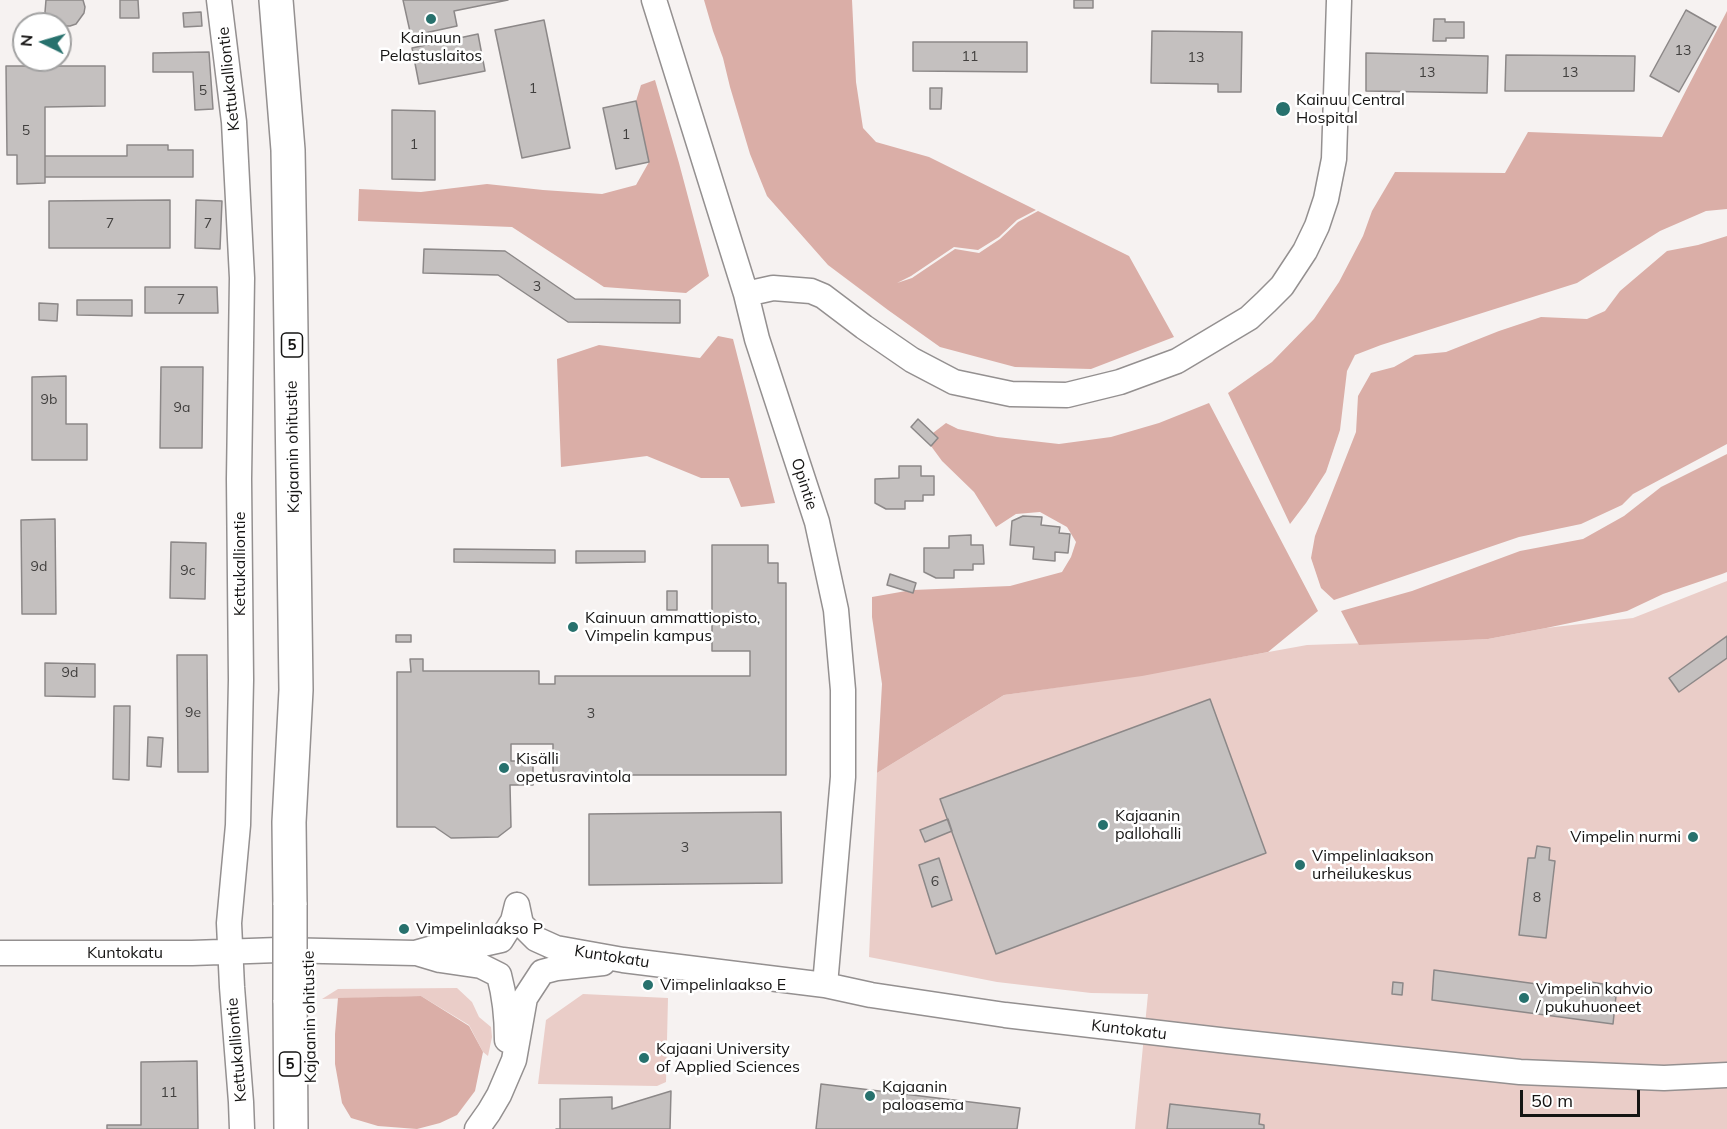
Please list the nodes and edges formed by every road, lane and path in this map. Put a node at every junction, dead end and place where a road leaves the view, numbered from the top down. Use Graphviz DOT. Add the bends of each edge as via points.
graph roads {
  1 [pos="219,0"];
  2 [pos="276,0"];
  3 [pos="654,0"];
  4 [pos="1338,0"];
  5 [pos="1346,0"];
  6 [pos="746,294"];
  7 [pos="536,939"];
  8 [pos="501,940"];
  9 [pos="0,952"];
  10 [pos="230,952"];
  11 [pos="415,953"];
  12 [pos="623,960"];
  13 [pos="542,972"];
  14 [pos="499,975"];
  15 [pos="825,985"];
  16 [pos="301,1000"];
  17 [pos="507,1075"];
  18 [pos="1727,1075"];
  19 [pos="242,1129"];
  20 [pos="291,1129"];
  21 [pos="311,1129"];
  22 [pos="477,1129"];
  1 -- 10 [label="street, Kettukalliontie" via="234,122 242,278 241,680"];
  2 -- 16 [label="highway, Kajaanin ohitustie / 5, bridge" via="288,150 296,690 306,822 296,901"];
  3 -- 6 [label="street, Opintie"];
  4 -- 5 [label="street"];
  4 -- 6 [label="street" via="1334,159 1317,226 1282,286 1266,302 1249,318 1177,361 1120,382 1067,395 1011,394 954,382 912,360 811,291 773,288"];
  6 -- 15 [label="street, Opintie" via="816,522 836,610 843,690 843,777"];
  7 -- 8 [label="street" via="521,924 517,905 513,921"];
  7 -- 12 [label="street, Kuntokatu" via="556,948"];
  7 -- 13 [label="street" via="545,958"];
  8 -- 11 [label="street, Kuntokatu" via="440,946"];
  8 -- 14 [label="street" via="494,953"];
  9 -- 10 [label="street, Kuntokatu"];
  10 -- 11 [label="street, Kuntokatu"];
  10 -- 19 [label="street, Kettukalliontie"];
  11 -- 14 [label="street" via="481,966"];
  12 -- 13 [label="street"];
  12 -- 15 [label="street, Kuntokatu"];
  13 -- 14 [label="street" via="521,985"];
  13 -- 17 [label="street" via="525,998 519,1043"];
  14 -- 17 [label="street" via="507,1016"];
  15 -- 18 [label="street, Kuntokatu" via="1005,1016 1510,1071 1665,1078"];
  16 -- 20 [label="highway, Kajaanin ohitustie / 5"];
  16 -- 21 [label="highway, Kajaanin ohitustie / 5"];
  17 -- 22 [label="street"];
}
